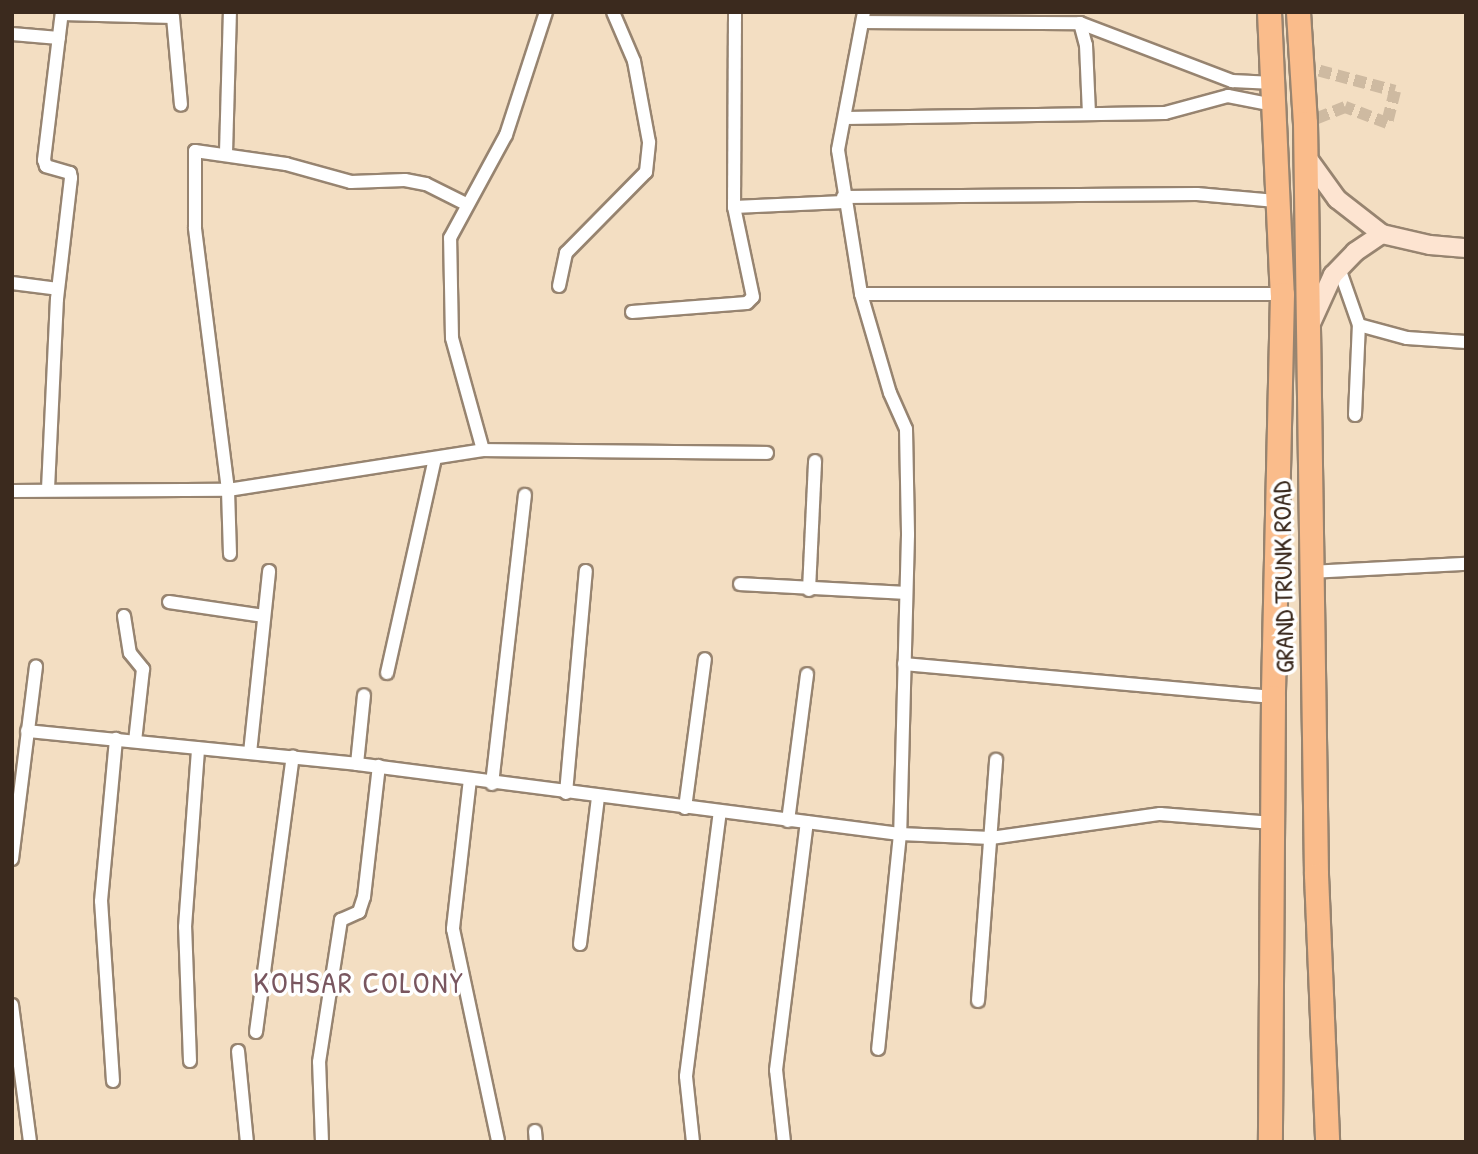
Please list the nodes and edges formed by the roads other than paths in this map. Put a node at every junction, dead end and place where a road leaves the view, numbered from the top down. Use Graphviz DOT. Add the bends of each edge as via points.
graph roads {
  1 [pos="230,12"];
  2 [pos="546,12"];
  3 [pos="614,12"];
  4 [pos="735,12"];
  5 [pos="1269,12"];
  6 [pos="1298,12"];
  7 [pos="62,13"];
  8 [pos="864,17"];
  9 [pos="1080,23"];
  10 [pos="12,34"];
  11 [pos="59,38"];
  12 [pos="1274,94"];
  13 [pos="180,105"];
  14 [pos="1089,114"];
  15 [pos="845,118"];
  16 [pos="226,153"];
  17 [pos="1304,153"];
  18 [pos="843,200"];
  19 [pos="1276,201"];
  20 [pos="466,204"];
  21 [pos="734,207"];
  22 [pos="1382,234"];
  23 [pos="1466,248"];
  24 [pos="1339,268"];
  25 [pos="12,284"];
  26 [pos="559,286"];
  27 [pos="58,289"];
  28 [pos="861,294"];
  29 [pos="1282,295"];
  30 [pos="632,312"];
  31 [pos="1359,325"];
  32 [pos="1308,334"];
  33 [pos="1466,342"];
  34 [pos="1355,415"];
  35 [pos="483,450"];
  36 [pos="767,453"];
  37 [pos="435,458"];
  38 [pos="815,461"];
  39 [pos="48,489"];
  40 [pos="228,490"];
  41 [pos="12,491"];
  42 [pos="525,495"];
  43 [pos="230,554"];
  44 [pos="1466,564"];
  45 [pos="586,570"];
  46 [pos="269,571"];
  47 [pos="1311,572"];
  48 [pos="740,584"];
  49 [pos="809,590"];
  50 [pos="906,593"];
  51 [pos="169,602"];
  52 [pos="124,616"];
  53 [pos="264,617"];
  54 [pos="705,659"];
  55 [pos="904,664"];
  56 [pos="36,666"];
  57 [pos="387,673"];
  58 [pos="807,674"];
  59 [pos="364,695"];
  60 [pos="1273,703"];
  61 [pos="1313,709"];
  62 [pos="27,731"];
  63 [pos="116,739"];
  64 [pos="135,741"];
  65 [pos="198,748"];
  66 [pos="250,753"];
  67 [pos="293,756"];
  68 [pos="996,760"];
  69 [pos="357,764"];
  70 [pos="379,766"];
  71 [pos="470,779"];
  72 [pos="492,784"];
  73 [pos="565,793"];
  74 [pos="15,795"];
  75 [pos="598,798"];
  76 [pos="685,808"];
  77 [pos="720,812"];
  78 [pos="788,821"];
  79 [pos="807,822"];
  80 [pos="1273,823"];
  81 [pos="900,834"];
  82 [pos="991,838"];
  83 [pos="12,859"];
  84 [pos="580,944"];
  85 [pos="978,1001"];
  86 [pos="12,1005"];
  87 [pos="256,1032"];
  88 [pos="878,1049"];
  89 [pos="238,1051"];
  90 [pos="190,1060"];
  91 [pos="113,1081"];
  92 [pos="1330,1139"];
  93 [pos="498,1140"];
  94 [pos="30,1142"];
  95 [pos="247,1142"];
  96 [pos="322,1142"];
  97 [pos="693,1142"];
  98 [pos="784,1142"];
  99 [pos="1270,1142"];
  1 -- 16 [label="street"];
  2 -- 20 [label="street" via="506,135"];
  3 -- 26 [label="street" via="634,61 649,142 646,172 566,253"];
  4 -- 21 [label="street"];
  5 -- 12 [label="highway, GRAND TRUNK ROAD"];
  6 -- 17 [label="highway, GRAND TRUNK ROAD"];
  7 -- 11 [label="street"];
  7 -- 13 [label="street" via="173,17"];
  8 -- 9 [label="street"];
  8 -- 15 [label="street"];
  9 -- 12 [label="street"];
  9 -- 14 [label="street"];
  10 -- 11 [label="street"];
  11 -- 27 [label="street" via="44,160 52,169 70,173 71,178"];
  12 -- 14 [label="street" via="1228,96 1165,113"];
  12 -- 19 [label="highway, GRAND TRUNK ROAD"];
  14 -- 15 [label="street"];
  15 -- 18 [label="street" via="838,150"];
  16 -- 20 [label="street" via="351,182 426,184"];
  16 -- 40 [label="street" via="195,151 195,228"];
  17 -- 22 [label="main road" via="1337,199"];
  17 -- 32 [label="highway, GRAND TRUNK ROAD"];
  18 -- 19 [label="street" via="1197,194"];
  18 -- 21 [label="street"];
  18 -- 28 [label="street"];
  19 -- 29 [label="highway, GRAND TRUNK ROAD"];
  20 -- 35 [label="street" via="450,238 450,315 469,414"];
  21 -- 30 [label="street" via="753,297 747,303"];
  22 -- 23 [label="main road"];
  22 -- 24 [label="main road"];
  24 -- 31 [label="street"];
  24 -- 32 [label="main road" via="1317,303"];
  25 -- 27 [label="street"];
  27 -- 39 [label="street"];
  28 -- 29 [label="street"];
  28 -- 50 [label="street" via="890,393 906,429"];
  29 -- 60 [label="highway, GRAND TRUNK ROAD"];
  31 -- 33 [label="street" via="1407,338"];
  31 -- 34 [label="street"];
  32 -- 47 [label="highway, GRAND TRUNK ROAD"];
  35 -- 36 [label="street"];
  35 -- 37 [label="street"];
  37 -- 40 [label="street"];
  37 -- 57 [label="street"];
  38 -- 49 [label="street"];
  39 -- 40 [label="street"];
  39 -- 41 [label="street"];
  40 -- 43 [label="street"];
  42 -- 72 [label="street"];
  44 -- 47 [label="street"];
  45 -- 73 [label="street"];
  46 -- 53 [label="street"];
  47 -- 61 [label="highway, GRAND TRUNK ROAD"];
  48 -- 49 [label="street"];
  49 -- 50 [label="street"];
  50 -- 55 [label="street"];
  51 -- 53 [label="street"];
  52 -- 64 [label="street" via="131,653 143,669"];
  53 -- 66 [label="street"];
  54 -- 76 [label="street"];
  55 -- 60 [label="street"];
  55 -- 81 [label="street"];
  56 -- 62 [label="street"];
  58 -- 78 [label="street"];
  59 -- 69 [label="street"];
  60 -- 61 [label="highway"];
  60 -- 80 [label="highway, GRAND TRUNK ROAD"];
  61 -- 92 [label="highway, GRAND TRUNK ROAD"];
  62 -- 63 [label="street"];
  62 -- 74 [label="street"];
  63 -- 64 [label="street"];
  63 -- 91 [label="street" via="100,901"];
  64 -- 65 [label="street"];
  65 -- 66 [label="street"];
  65 -- 90 [label="street" via="185,927"];
  66 -- 67 [label="street"];
  67 -- 69 [label="street"];
  67 -- 87 [label="street"];
  68 -- 82 [label="street"];
  69 -- 70 [label="street"];
  70 -- 71 [label="street"];
  70 -- 96 [label="street" via="364,897 359,912 341,920 321,1049 317,1088"];
  71 -- 72 [label="street"];
  71 -- 93 [label="street" via="453,929"];
  72 -- 73 [label="street"];
  73 -- 75 [label="street"];
  74 -- 83 [label="street"];
  75 -- 76 [label="street"];
  75 -- 84 [label="street"];
  76 -- 77 [label="street"];
  77 -- 78 [label="street"];
  77 -- 97 [label="street" via="686,1076"];
  78 -- 79 [label="street"];
  79 -- 81 [label="street"];
  79 -- 98 [label="street" via="776,1070"];
  80 -- 82 [label="street" via="1160,814"];
  80 -- 99 [label="highway, GRAND TRUNK ROAD"];
  81 -- 82 [label="street"];
  81 -- 88 [label="street"];
  82 -- 85 [label="street"];
  86 -- 94 [label="street"];
  89 -- 95 [label="street"];
}
